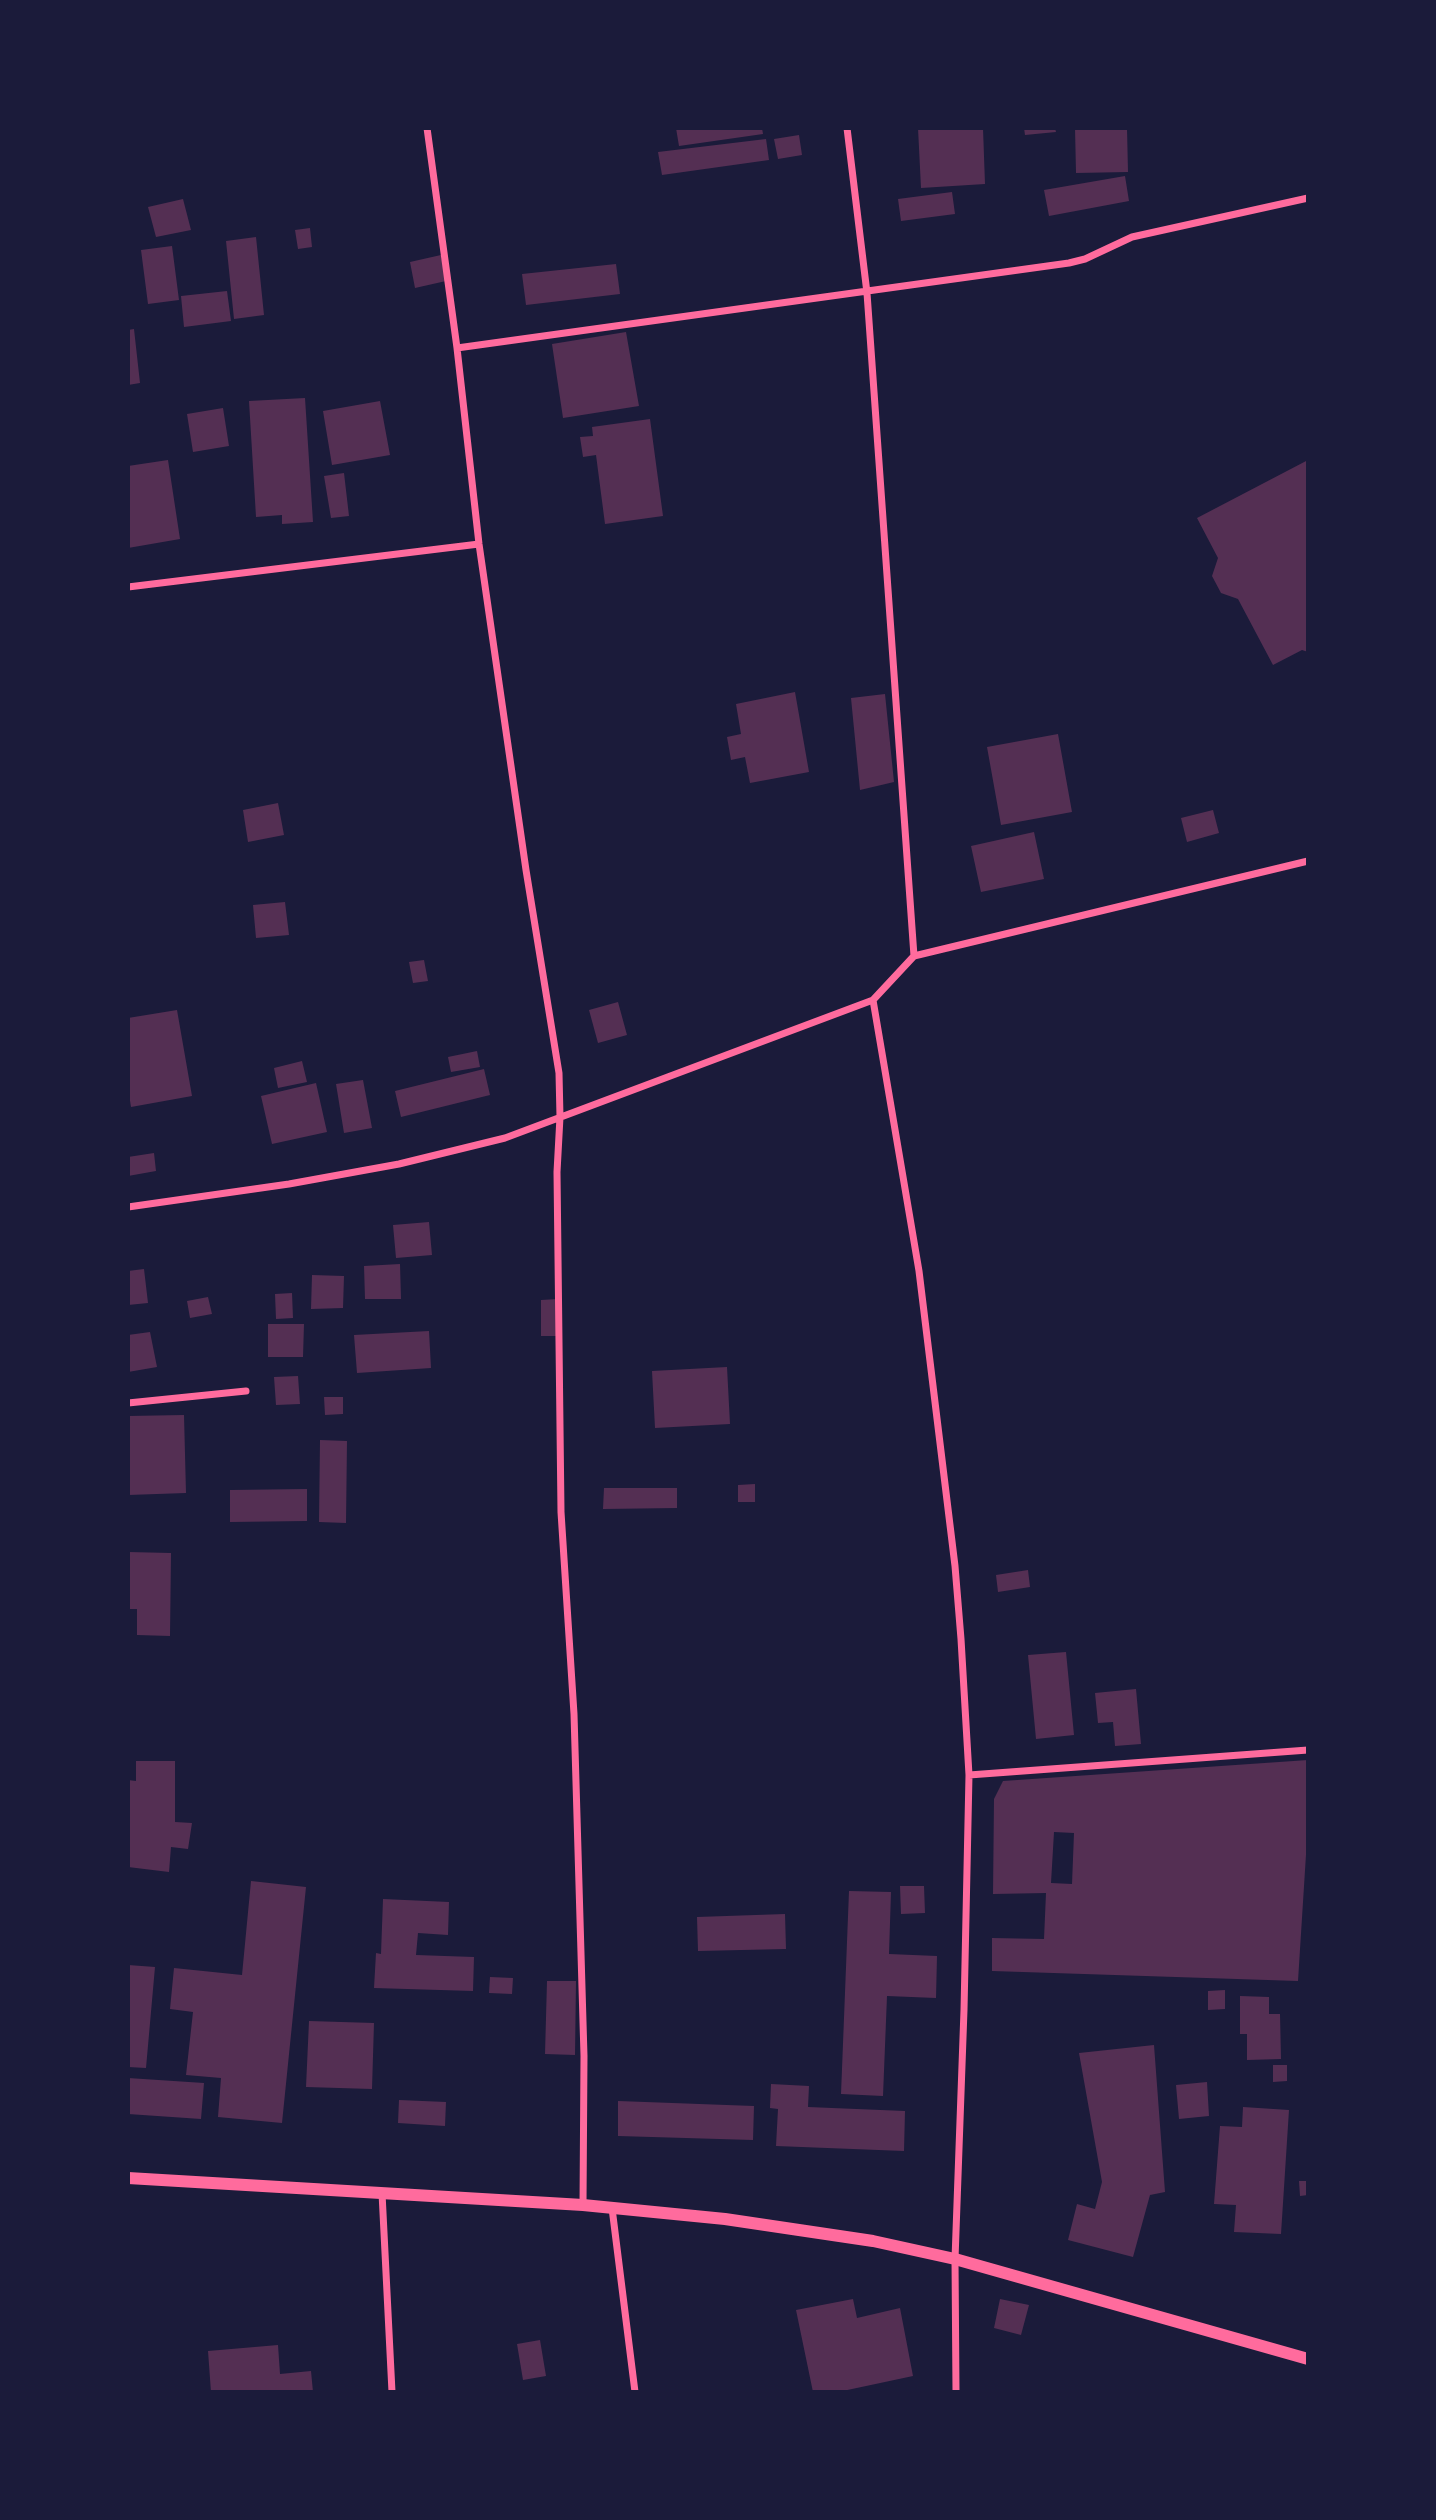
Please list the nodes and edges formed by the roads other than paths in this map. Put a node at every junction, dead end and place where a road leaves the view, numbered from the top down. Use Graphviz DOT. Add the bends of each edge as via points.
graph roads {
  1 [pos="426,128"];
  2 [pos="847,128"];
  3 [pos="1308,198"];
  4 [pos="867,293"];
  5 [pos="457,348"];
  6 [pos="479,544"];
  7 [pos="128,587"];
  8 [pos="1308,862"];
  9 [pos="914,956"];
  10 [pos="873,1000"];
  11 [pos="560,1117"];
  12 [pos="128,1207"];
  13 [pos="246,1391"];
  14 [pos="128,1403"];
  15 [pos="1308,1750"];
  16 [pos="969,1775"];
  17 [pos="128,2178"];
  18 [pos="382,2193"];
  19 [pos="583,2205"];
  20 [pos="612,2208"];
  21 [pos="955,2259"];
  22 [pos="1308,2359"];
  23 [pos="392,2392"];
  24 [pos="635,2392"];
  25 [pos="956,2392"];
  1 -- 5 [label="street"];
  2 -- 4 [label="street"];
  3 -- 4 [label="street" via="1145,233 1069,263"];
  4 -- 5 [label="street"];
  4 -- 9 [label="street"];
  5 -- 6 [label="street"];
  6 -- 7 [label="street"];
  6 -- 11 [label="street" via="559,1073"];
  8 -- 9 [label="street"];
  9 -- 10 [label="street"];
  10 -- 11 [label="street"];
  10 -- 16 [label="street" via="921,1284 956,1578"];
  11 -- 12 [label="street" via="505,1138 399,1164"];
  11 -- 19 [label="street" via="561,1512 575,1714"];
  13 -- 14 [label="street"];
  15 -- 16 [label="street"];
  16 -- 21 [label="street"];
  17 -- 18 [label="street"];
  18 -- 19 [label="street"];
  18 -- 23 [label="street"];
  19 -- 20 [label="street"];
  20 -- 21 [label="street" via="873,2241"];
  20 -- 24 [label="street"];
  21 -- 22 [label="street"];
  21 -- 25 [label="street"];
}
